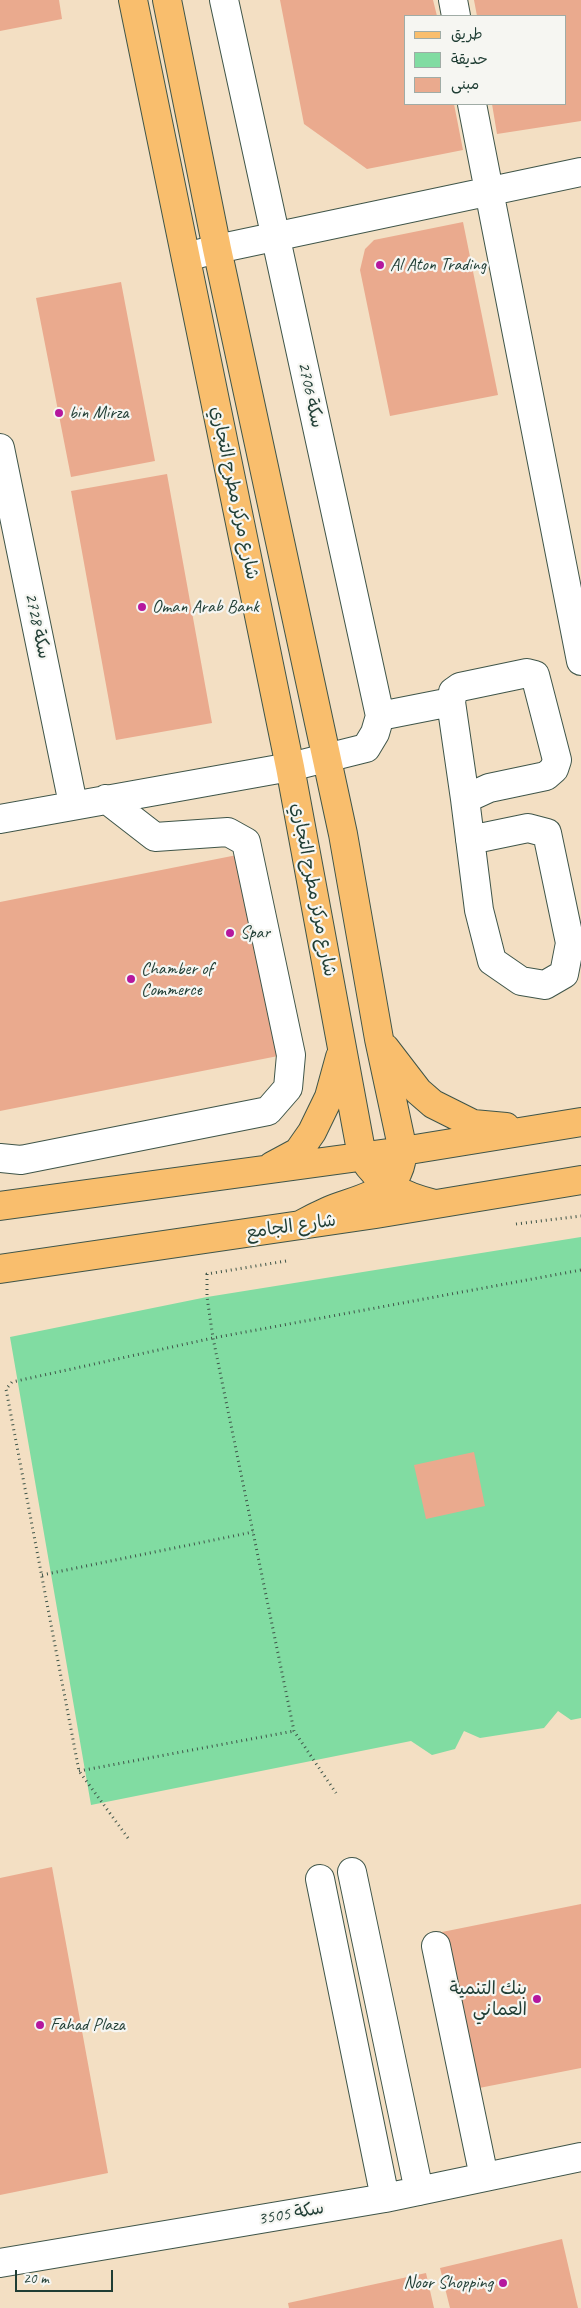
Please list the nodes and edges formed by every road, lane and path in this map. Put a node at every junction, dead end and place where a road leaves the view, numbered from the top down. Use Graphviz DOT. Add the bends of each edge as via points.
graph roads {
  1 [pos="133,0"];
  2 [pos="167,0"];
  3 [pos="224,0"];
  4 [pos="453,0"];
  5 [pos="456,15"];
  6 [pos="472,105"];
  7 [pos="581,172"];
  8 [pos="490,193"];
  9 [pos="275,237"];
  10 [pos="217,248"];
  11 [pos="186,257"];
  12 [pos="0,448"];
  13 [pos="581,661"];
  14 [pos="451,702"];
  15 [pos="380,716"];
  16 [pos="327,759"];
  17 [pos="290,767"];
  18 [pos="106,799"];
  19 [pos="465,799"];
  20 [pos="73,804"];
  21 [pos="0,819"];
  22 [pos="470,840"];
  23 [pos="379,1040"];
  24 [pos="342,1046"];
  25 [pos="581,1122"];
  26 [pos="542,1130"];
  27 [pos="403,1151"];
  28 [pos="362,1156"];
  29 [pos="0,1158"];
  30 [pos="266,1170"];
  31 [pos="581,1180"];
  32 [pos="386,1184"];
  33 [pos="435,1204"];
  34 [pos="0,1206"];
  35 [pos="581,1216"];
  36 [pos="300,1225"];
  37 [pos="512,1225"];
  38 [pos="296,1259"];
  39 [pos="0,1268"];
  40 [pos="581,1270"];
  41 [pos="213,1338"];
  42 [pos="253,1532"];
  43 [pos="42,1575"];
  44 [pos="294,1731"];
  45 [pos="79,1771"];
  46 [pos="336,1793"];
  47 [pos="128,1838"];
  48 [pos="352,1872"];
  49 [pos="320,1879"];
  50 [pos="436,1946"];
  51 [pos="581,2157"];
  52 [pos="484,2177"];
  53 [pos="419,2191"];
  54 [pos="385,2198"];
  55 [pos="0,2263"];
  1 -- 11 [label="main road, شارع مركز مطرح التجاري"];
  2 -- 10 [label="main road, شارع مركز مطرح التجاري"];
  3 -- 9 [label="street, سكة 2706"];
  4 -- 5 [label="street"];
  6 -- 8 [label="street"];
  7 -- 8 [label="street"];
  8 -- 9 [label="street"];
  8 -- 13 [label="street"];
  9 -- 10 [label="street"];
  9 -- 15 [label="street, سكة 2706"];
  10 -- 11 [label="street"];
  10 -- 16 [label="main road, شارع مركز مطرح التجاري"];
  11 -- 17 [label="main road, شارع مركز مطرح التجاري"];
  12 -- 20 [label="street, سكة 2728"];
  14 -- 15 [label="street"];
  14 -- 19 [label="street"];
  14 -- 19 [label="street" via="453,692 460,687 527,673 535,675 557,760 554,769 546,776 489,788"];
  15 -- 16 [label="street" via="366,748"];
  16 -- 17 [label="street"];
  16 -- 23 [label="main road, شارع مركز مطرح التجاري"];
  17 -- 18 [label="street"];
  17 -- 24 [label="main road, شارع مركز مطرح التجاري"];
  18 -- 20 [label="street"];
  18 -- 29 [label="street" via="155,837 228,832 246,842 292,1055 288,1088 268,1112 21,1160"];
  19 -- 22 [label="street"];
  20 -- 21 [label="street"];
  22 -- 22 [label="street" via="528,828 547,833 570,942 564,974 546,985 521,981 492,962 479,910"];
  23 -- 26 [label="main road" via="418,1091 433,1104 473,1124"];
  23 -- 27 [label="main road, شارع مركز مطرح التجاري"];
  24 -- 28 [label="main road, شارع مركز مطرح التجاري"];
  24 -- 30 [label="main road" via="330,1097 312,1132 298,1152"];
  25 -- 26 [label="main road"];
  26 -- 27 [label="main road"];
  27 -- 28 [label="main road"];
  27 -- 32 [label="main road, شارع مركز مطرح التجاري" via="395,1178"];
  28 -- 30 [label="main road"];
  28 -- 32 [label="main road, شارع مركز مطرح التجاري" via="372,1172"];
  30 -- 34 [label="main road"];
  31 -- 33 [label="main road, شارع الجامع"];
  32 -- 33 [label="main road, شارع مركز مطرح التجاري" via="410,1197"];
  32 -- 36 [label="main road, شارع مركز مطرح التجاري" via="359,1200"];
  33 -- 36 [label="main road, شارع الجامع"];
  35 -- 37 [label="path"];
  36 -- 39 [label="main road, شارع الجامع"];
  38 -- 41 [label="path" via="208,1274 207,1297"];
  40 -- 41 [label="path"];
  41 -- 42 [label="path"];
  41 -- 43 [label="path" via="8,1385 6,1389"];
  42 -- 43 [label="path"];
  42 -- 44 [label="path"];
  43 -- 45 [label="path"];
  44 -- 45 [label="path"];
  44 -- 46 [label="path"];
  45 -- 47 [label="path"];
  48 -- 53 [label="street"];
  49 -- 54 [label="street"];
  50 -- 52 [label="street"];
  51 -- 52 [label="street, سكة 3505"];
  52 -- 53 [label="street, سكة 3505"];
  53 -- 54 [label="street, سكة 3505"];
  54 -- 55 [label="street, سكة 3505"];
}
